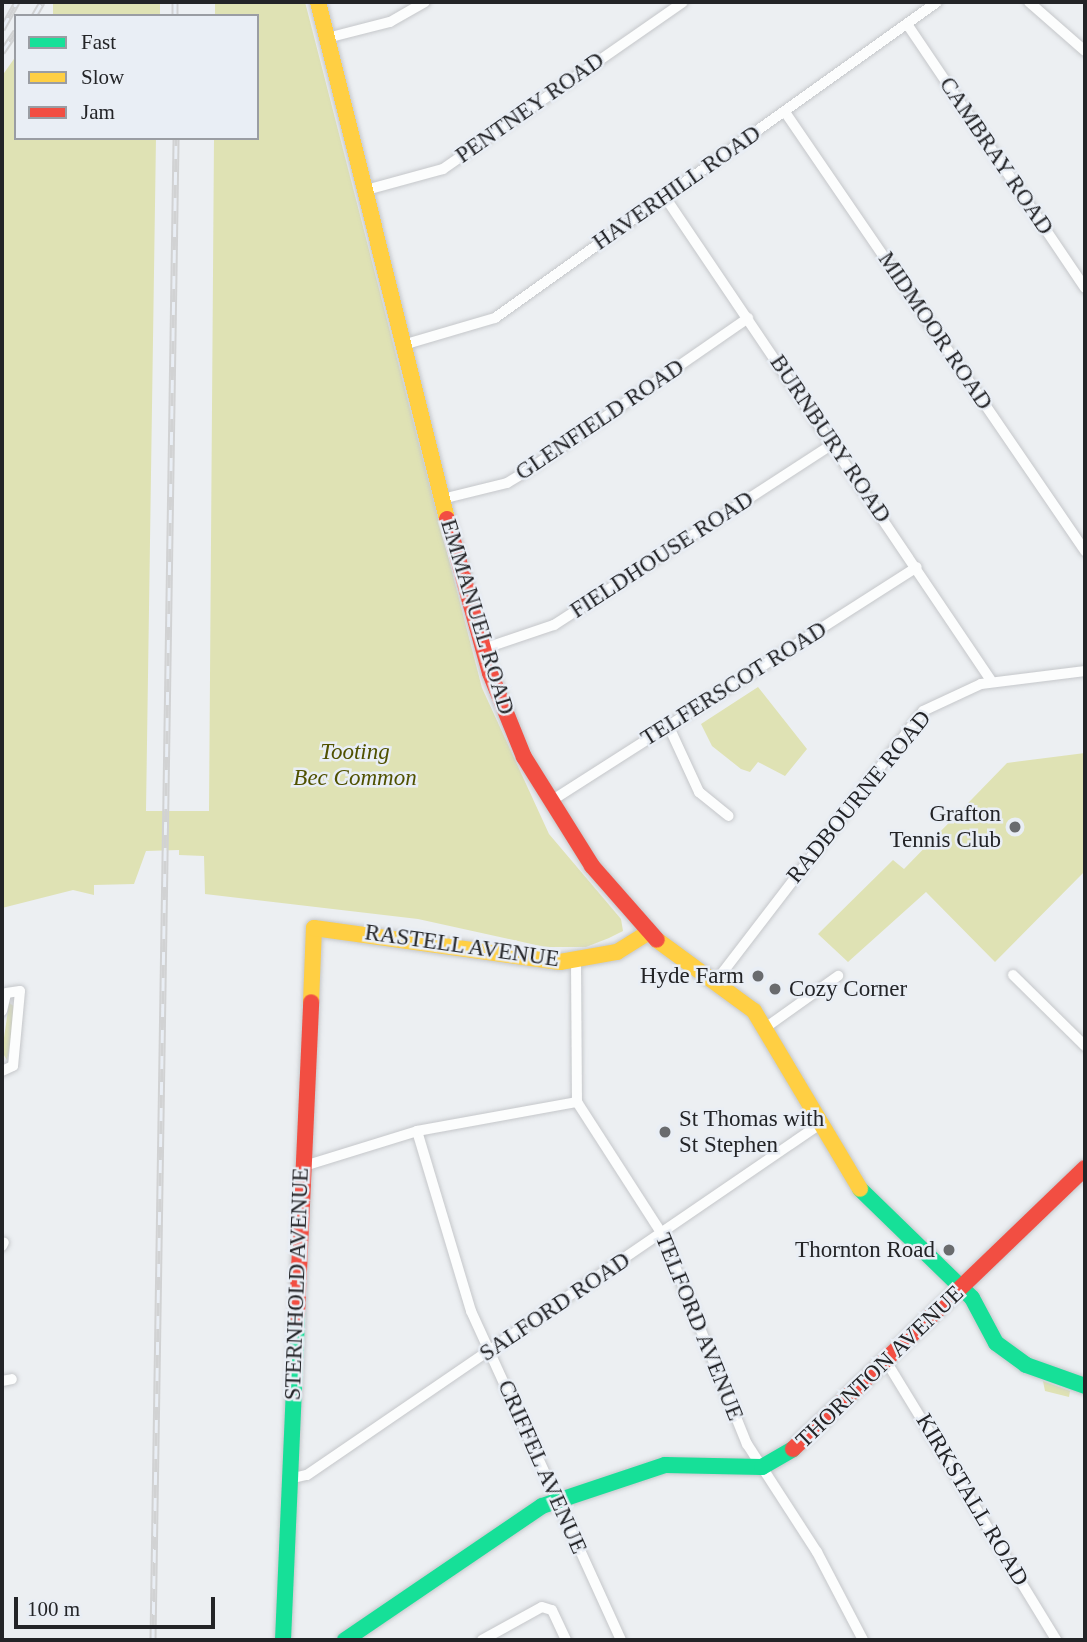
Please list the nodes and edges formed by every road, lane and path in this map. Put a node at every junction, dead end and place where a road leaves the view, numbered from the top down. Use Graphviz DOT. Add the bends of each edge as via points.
graph roads {
  1 [pos="318,2"];
  2 [pos="425,2"];
  3 [pos="683,2"];
  4 [pos="937,2"];
  5 [pos="1029,2"];
  6 [pos="1049,2"];
  7 [pos="1041,11"];
  8 [pos="907,24"];
  9 [pos="327,38"];
  10 [pos="1085,51"];
  11 [pos="785,112"];
  12 [pos="366,190"];
  13 [pos="665,197"];
  14 [pos="1085,288"];
  15 [pos="748,318"];
  16 [pos="403,345"];
  17 [pos="833,444"];
  18 [pos="442,499"];
  19 [pos="1085,551"];
  20 [pos="917,567"];
  21 [pos="483,649"];
  22 [pos="1085,671"];
  23 [pos="992,682"];
  24 [pos="669,727"];
  25 [pos="551,801"];
  26 [pos="729,816"];
  27 [pos="314,928"];
  28 [pos="647,933"];
  29 [pos="576,962"];
  30 [pos="1013,975"];
  31 [pos="838,976"];
  32 [pos="716,981"];
  33 [pos="2,1011"];
  34 [pos="765,1028"];
  35 [pos="1085,1046"];
  36 [pos="2,1071"];
  37 [pos="578,1102"];
  38 [pos="817,1126"];
  39 [pos="417,1131"];
  40 [pos="301,1167"];
  41 [pos="1085,1168"];
  42 [pos="662,1234"];
  43 [pos="962,1287"];
  44 [pos="489,1351"];
  45 [pos="886,1361"];
  46 [pos="1085,1386"];
  47 [pos="762,1467"];
  48 [pos="289,1479"];
  49 [pos="555,1501"];
  50 [pos="283,1640"];
  51 [pos="345,1640"];
  52 [pos="482,1640"];
  53 [pos="565,1640"];
  54 [pos="621,1640"];
  55 [pos="863,1640"];
  56 [pos="1056,1640"];
  1 -- 9 [label="street, EMMANUEL ROAD"];
  2 -- 9 [label="street" via="390,22"];
  3 -- 12 [label="street, PENTNEY ROAD" via="443,169"];
  4 -- 8 [label="street, HAVERHILL ROAD"];
  5 -- 7 [label="street"];
  6 -- 7 [label="street"];
  7 -- 10 [label="street"];
  8 -- 11 [label="street, HAVERHILL ROAD"];
  8 -- 14 [label="street, CAMBRAY ROAD"];
  9 -- 12 [label="street, EMMANUEL ROAD"];
  11 -- 13 [label="street, HAVERHILL ROAD"];
  11 -- 19 [label="street, MIDMOOR ROAD"];
  12 -- 16 [label="street, EMMANUEL ROAD"];
  13 -- 15 [label="street, BURNBURY ROAD"];
  13 -- 16 [label="street, HAVERHILL ROAD" via="495,318"];
  15 -- 17 [label="street, BURNBURY ROAD"];
  15 -- 18 [label="street, GLENFIELD ROAD" via="527,471 494,487"];
  16 -- 18 [label="street, EMMANUEL ROAD"];
  17 -- 20 [label="street, BURNBURY ROAD"];
  17 -- 21 [label="street, FIELDHOUSE ROAD" via="554,625"];
  18 -- 21 [label="street, EMMANUEL ROAD"];
  20 -- 23 [label="street, BURNBURY ROAD"];
  20 -- 24 [label="street, TELFERSCOT ROAD"];
  21 -- 25 [label="street, EMMANUEL ROAD" via="514,736"];
  22 -- 23 [label="street, RADBOURNE ROAD"];
  23 -- 32 [label="street, RADBOURNE ROAD" via="946,697 914,721"];
  24 -- 25 [label="street, TELFERSCOT ROAD"];
  24 -- 26 [label="street" via="699,792"];
  25 -- 28 [label="street, EMMANUEL ROAD"];
  27 -- 29 [label="street, RASTELL AVENUE"];
  27 -- 40 [label="street, STERNHOLD AVENUE"];
  28 -- 29 [label="street, RASTELL AVENUE" via="617,952"];
  28 -- 32 [label="street, EMMANUEL ROAD" via="674,958"];
  29 -- 37 [label="street"];
  30 -- 35 [label="street"];
  31 -- 34 [label="street"];
  32 -- 34 [label="street, EMMANUEL ROAD" via="747,1003"];
  33 -- 36 [label="street" via="6,993 20,991 13,1066"];
  34 -- 38 [label="street, EMMANUEL ROAD"];
  37 -- 39 [label="street"];
  37 -- 42 [label="street, TELFORD AVENUE"];
  38 -- 42 [label="street, SALFORD ROAD"];
  38 -- 43 [label="street, EMMANUEL ROAD" via="868,1198"];
  39 -- 40 [label="street"];
  39 -- 44 [label="street, CRIFFEL AVENUE" via="458,1276"];
  40 -- 48 [label="street, STERNHOLD AVENUE"];
  41 -- 43 [label="street, THORNTON AVENUE"];
  42 -- 44 [label="street, SALFORD ROAD"];
  42 -- 47 [label="street, TELFORD AVENUE"];
  43 -- 45 [label="street, THORNTON AVENUE"];
  43 -- 46 [label="street, EMMANUEL ROAD" via="1004,1351"];
  44 -- 48 [label="street, SALFORD ROAD" via="307,1475"];
  44 -- 49 [label="street, CRIFFEL AVENUE"];
  45 -- 47 [label="street, THORNTON AVENUE" via="799,1448"];
  45 -- 56 [label="street, KIRKSTALL ROAD"];
  47 -- 49 [label="street, THORNTON AVENUE" via="665,1465"];
  47 -- 55 [label="street, TELFORD AVENUE" via="836,1585"];
  48 -- 50 [label="street, STERNHOLD AVENUE"];
  49 -- 51 [label="street, THORNTON AVENUE" via="505,1528"];
  49 -- 54 [label="street, CRIFFEL AVENUE"];
  52 -- 53 [label="street" via="542,1607 552,1610"];
}
